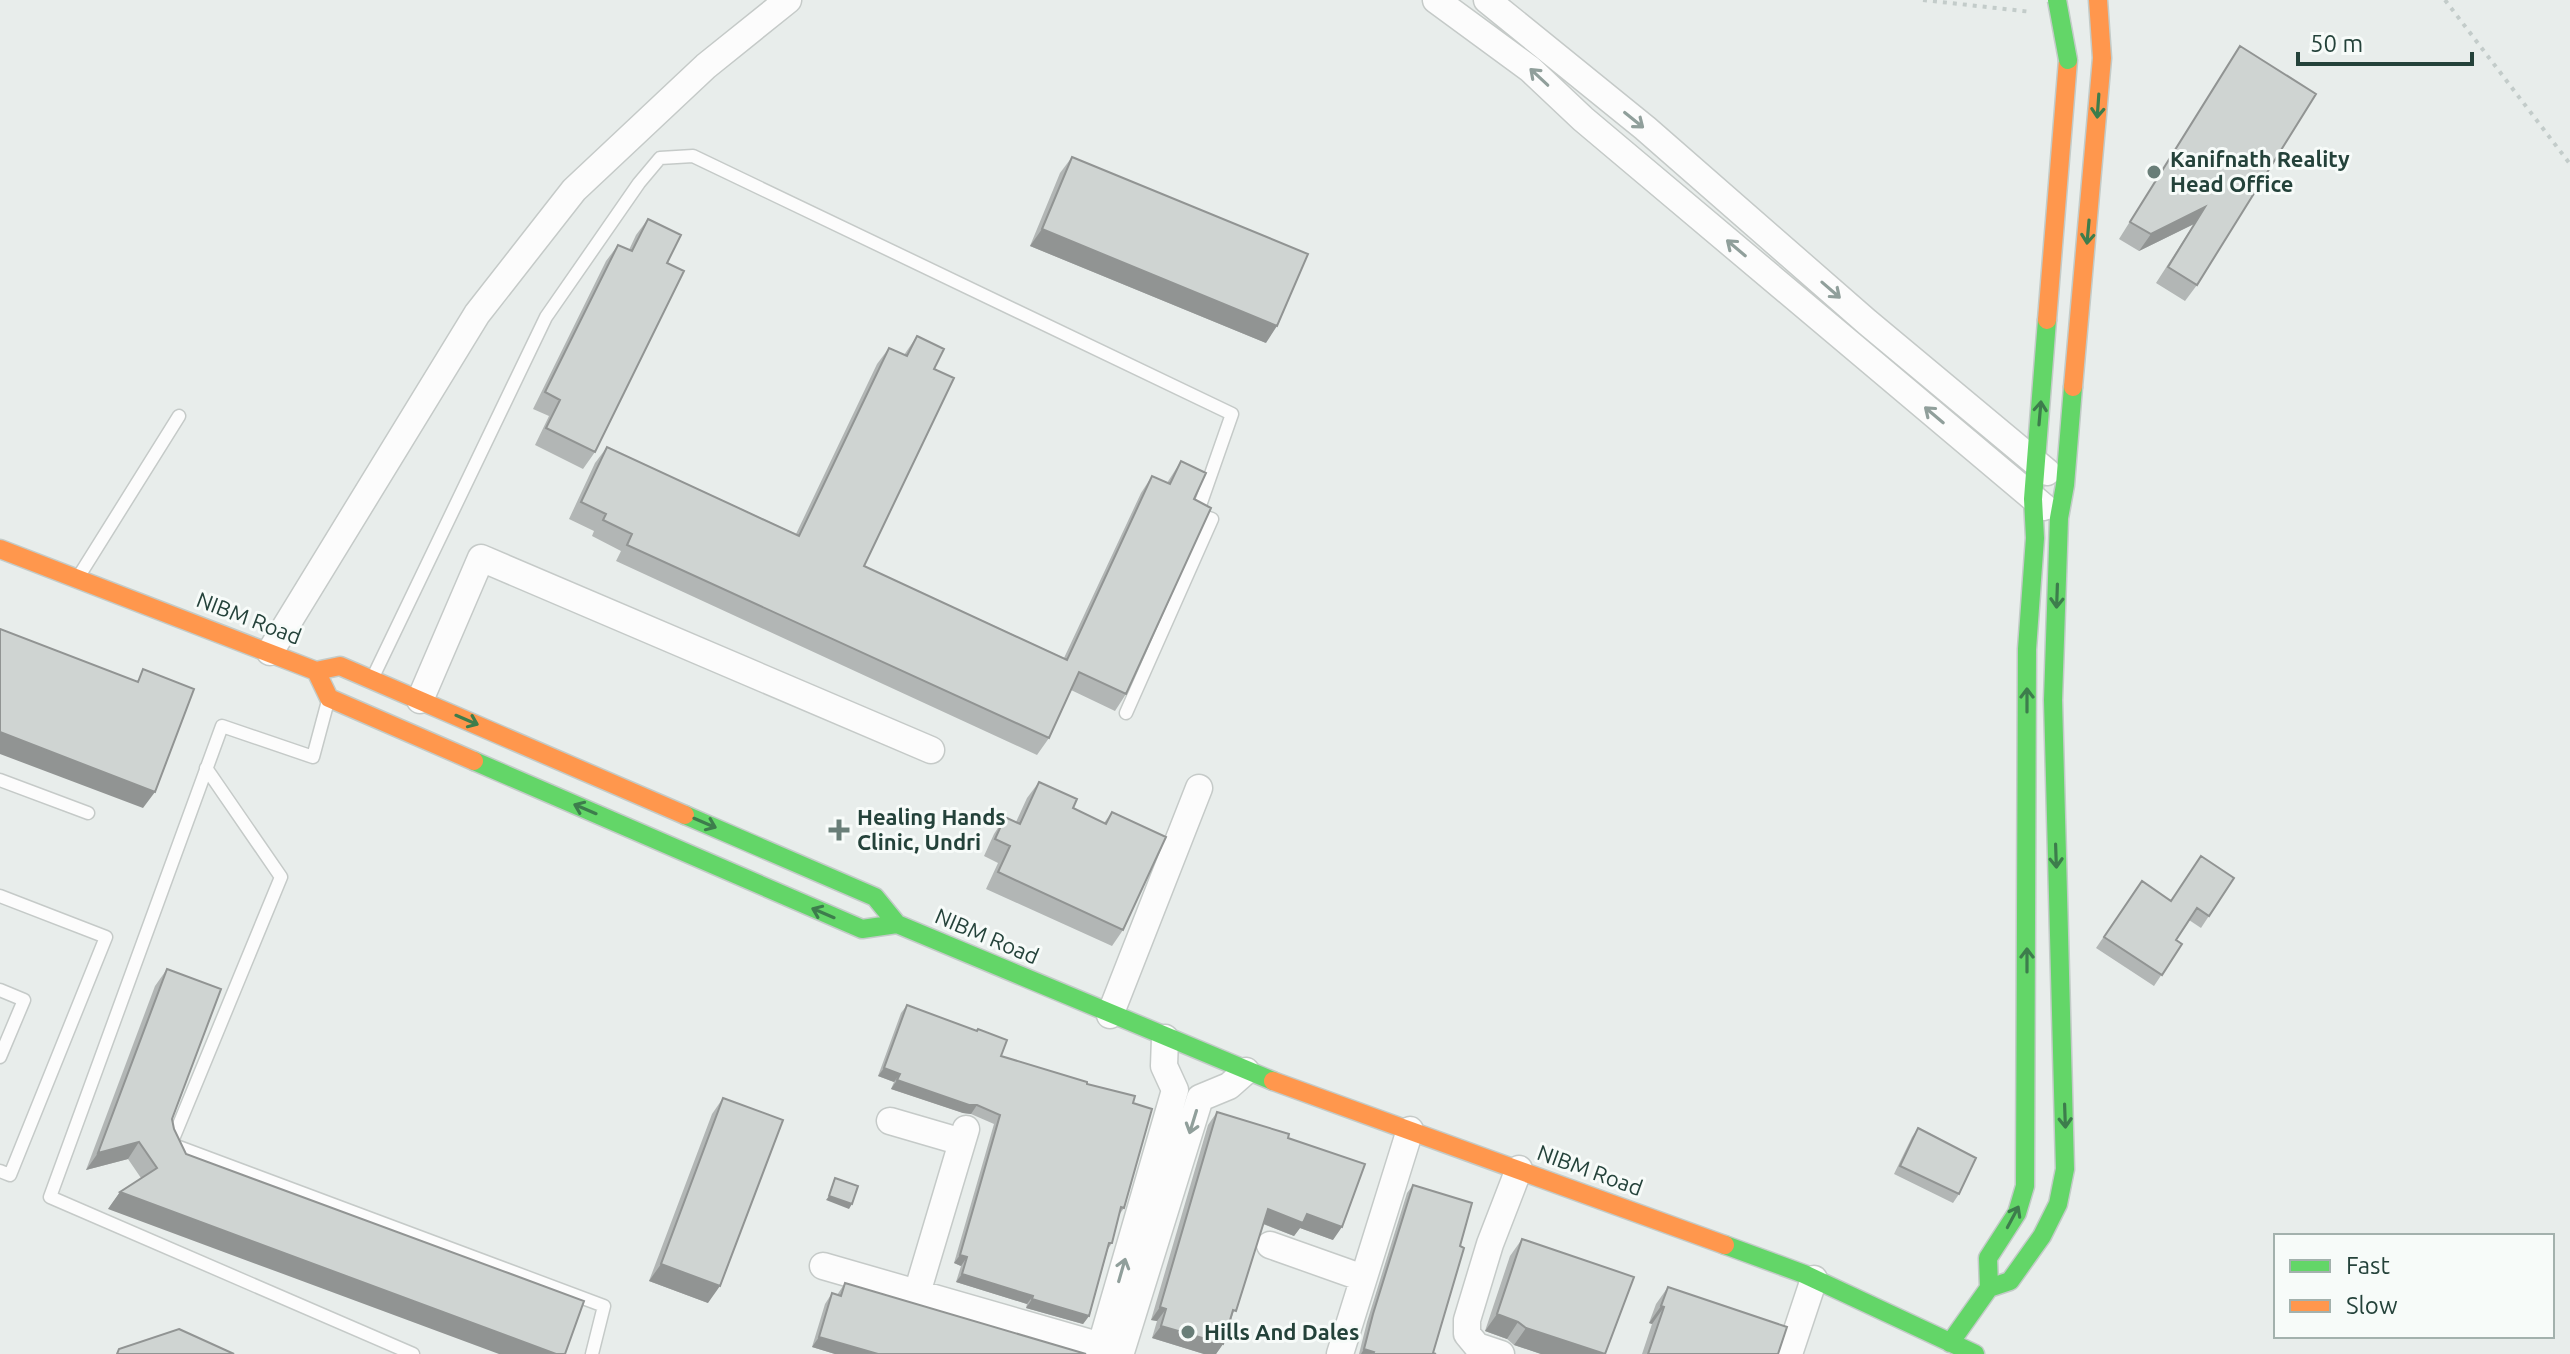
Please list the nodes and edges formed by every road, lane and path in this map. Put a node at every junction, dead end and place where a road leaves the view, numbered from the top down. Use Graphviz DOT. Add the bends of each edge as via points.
graph roads {
  1 [pos="788,0"];
  2 [pos="1436,0"];
  3 [pos="1487,0"];
  4 [pos="1923,0"];
  5 [pos="2057,0"];
  6 [pos="2098,0"];
  7 [pos="2445,0"];
  8 [pos="2039,13"];
  9 [pos="2570,164"];
  10 [pos="179,416"];
  11 [pos="2037,466"];
  12 [pos="2065,485"];
  13 [pos="2033,499"];
  14 [pos="2059,518"];
  15 [pos="0,549"];
  16 [pos="77,578"];
  17 [pos="270,652"];
  18 [pos="316,671"];
  19 [pos="372,679"];
  20 [pos="329,698"];
  21 [pos="420,700"];
  22 [pos="1126,713"];
  23 [pos="931,750"];
  24 [pos="206,768"];
  25 [pos="0,780"];
  26 [pos="1199,788"];
  27 [pos="88,813"];
  28 [pos="0,896"];
  29 [pos="897,924"];
  30 [pos="0,990"];
  31 [pos="1110,1015"];
  32 [pos="1165,1038"];
  33 [pos="0,1057"];
  34 [pos="1246,1071"];
  35 [pos="890,1121"];
  36 [pos="1410,1130"];
  37 [pos="1519,1169"];
  38 [pos="0,1171"];
  39 [pos="1152,1212"];
  40 [pos="1270,1245"];
  41 [pos="823,1266"];
  42 [pos="1363,1278"];
  43 [pos="1814,1279"];
  44 [pos="1989,1288"];
  45 [pos="917,1293"];
  46 [pos="1950,1343"];
  47 [pos="1117,1350"];
  48 [pos="413,1354"];
  49 [pos="592,1354"];
  50 [pos="1340,1354"];
  51 [pos="1501,1354"];
  52 [pos="1789,1354"];
  53 [pos="1975,1354"];
  1 -- 17 [label="street" via="706,66 574,190 477,314"];
  13 -- 2 [label="street, one-way" via="1530,69"];
  3 -- 11 [label="street, one-way" via="1645,128"];
  4 -- 8 [label="path"];
  11 -- 5 [label="main road, one-way, bridge" via="2068,60"];
  6 -- 12 [label="main road, one-way" via="2102,58"];
  7 -- 9 [label="path"];
  10 -- 16 [label="lane"];
  11 -- 12 [label="street"];
  11 -- 13 [label="main road"];
  12 -- 14 [label="main road"];
  13 -- 14 [label="street"];
  44 -- 13 [label="main road, one-way" via="1988,1258 2017,1213 2025,1186 2027,665"];
  14 -- 44 [label="main road, one-way" via="2053,700 2065,1169 2058,1204 2042,1236 2010,1281"];
  15 -- 16 [label="main road, NIBM Road"];
  16 -- 17 [label="main road, NIBM Road"];
  17 -- 18 [label="main road, NIBM Road"];
  18 -- 19 [label="main road" via="340,666"];
  18 -- 20 [label="main road, NIBM Road"];
  19 -- 21 [label="main road"];
  19 -- 22 [label="lane" via="546,317 660,158 693,156 1232,414 1197,514 1212,519"];
  20 -- 24 [label="lane" via="313,757 222,726"];
  29 -- 20 [label="main road, NIBM Road, one-way" via="862,929"];
  21 -- 23 [label="street" via="481,558"];
  21 -- 29 [label="main road, one-way" via="875,897"];
  24 -- 48 [label="lane" via="50,1197"];
  24 -- 49 [label="lane" via="281,877 171,1144 604,1306"];
  25 -- 27 [label="lane"];
  26 -- 31 [label="street"];
  28 -- 38 [label="lane" via="106,937 10,1175"];
  29 -- 31 [label="main road, NIBM Road"];
  30 -- 33 [label="lane" via="24,1000"];
  31 -- 32 [label="main road, NIBM Road"];
  32 -- 34 [label="main road, NIBM Road"];
  32 -- 39 [label="street" via="1164,1066 1175,1090"];
  34 -- 36 [label="main road, NIBM Road"];
  34 -- 39 [label="street, one-way" via="1229,1086 1200,1098"];
  35 -- 45 [label="street" via="964,1135"];
  36 -- 37 [label="main road, NIBM Road"];
  36 -- 42 [label="street"];
  37 -- 43 [label="main road, NIBM Road"];
  37 -- 51 [label="street" via="1467,1320 1467,1334 1477,1346"];
  39 -- 47 [label="street"];
  40 -- 42 [label="street"];
  41 -- 45 [label="street"];
  42 -- 50 [label="street"];
  43 -- 46 [label="main road, NIBM Road" via="1928,1339"];
  43 -- 52 [label="street"];
  44 -- 46 [label="main road"];
  45 -- 47 [label="street"];
  46 -- 53 [label="main road, NIBM Road"];
}
